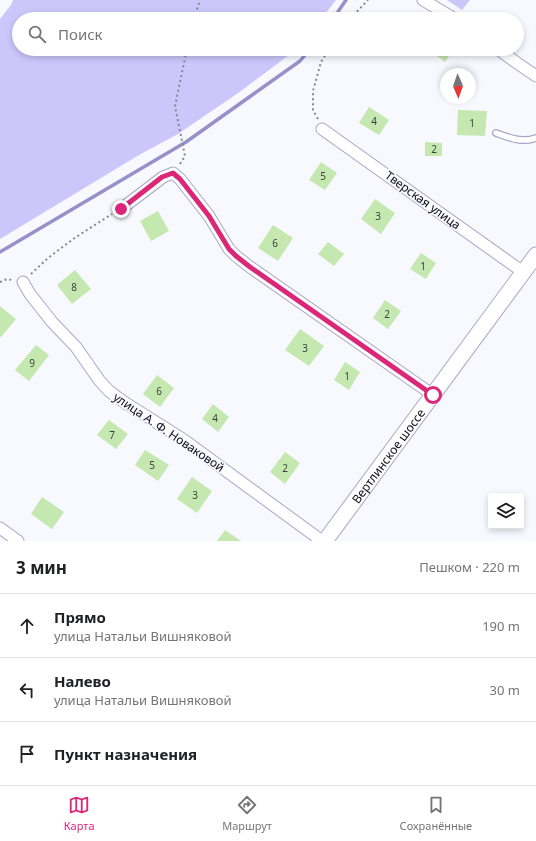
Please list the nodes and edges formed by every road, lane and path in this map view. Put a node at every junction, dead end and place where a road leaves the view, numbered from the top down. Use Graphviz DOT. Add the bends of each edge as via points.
graph roads {
  1 [pos="200,0"];
  2 [pos="368,0"];
  3 [pos="423,0"];
  4 [pos="196,12"];
  5 [pos="357,12"];
  6 [pos="443,12"];
  7 [pos="186,56"];
  8 [pos="325,56"];
  9 [pos="508,56"];
  10 [pos="536,76"];
  11 [pos="322,129"];
  12 [pos="496,133"];
  13 [pos="536,138"];
  14 [pos="173,173"];
  15 [pos="121,209"];
  16 [pos="536,254"];
  17 [pos="523,272"];
  18 [pos="23,282"];
  19 [pos="433,395"];
  20 [pos="0,528"];
  21 [pos="18,541"];
  22 [pos="322,541"];
  23 [pos="325,541"];
  1 -- 4 [label="path"];
  2 -- 5 [label="path"];
  3 -- 6 [label="street"];
  7 -- 14 [label="path" via="175,106 185,156"];
  8 -- 11 [label="path" via="313,91 313,110"];
  9 -- 10 [label="street"];
  11 -- 17 [label="street, Тверская улица"];
  12 -- 13 [label="lane" via="518,140"];
  14 -- 15 [label="street" via="162,177"];
  14 -- 19 [label="street" via="209,216 236,256"];
  15 -- 18 [label="path" via="76,237 48,258"];
  16 -- 17 [label="main road, Вертлинское шоссе"];
  17 -- 19 [label="main road, Вертлинское шоссе"];
  18 -- 22 [label="street, улица А. Ф. Новаковой" via="48,317 76,347 109,391 184,440"];
  19 -- 23 [label="main road, Вертлинское шоссе"];
  20 -- 21 [label="street"];
}
